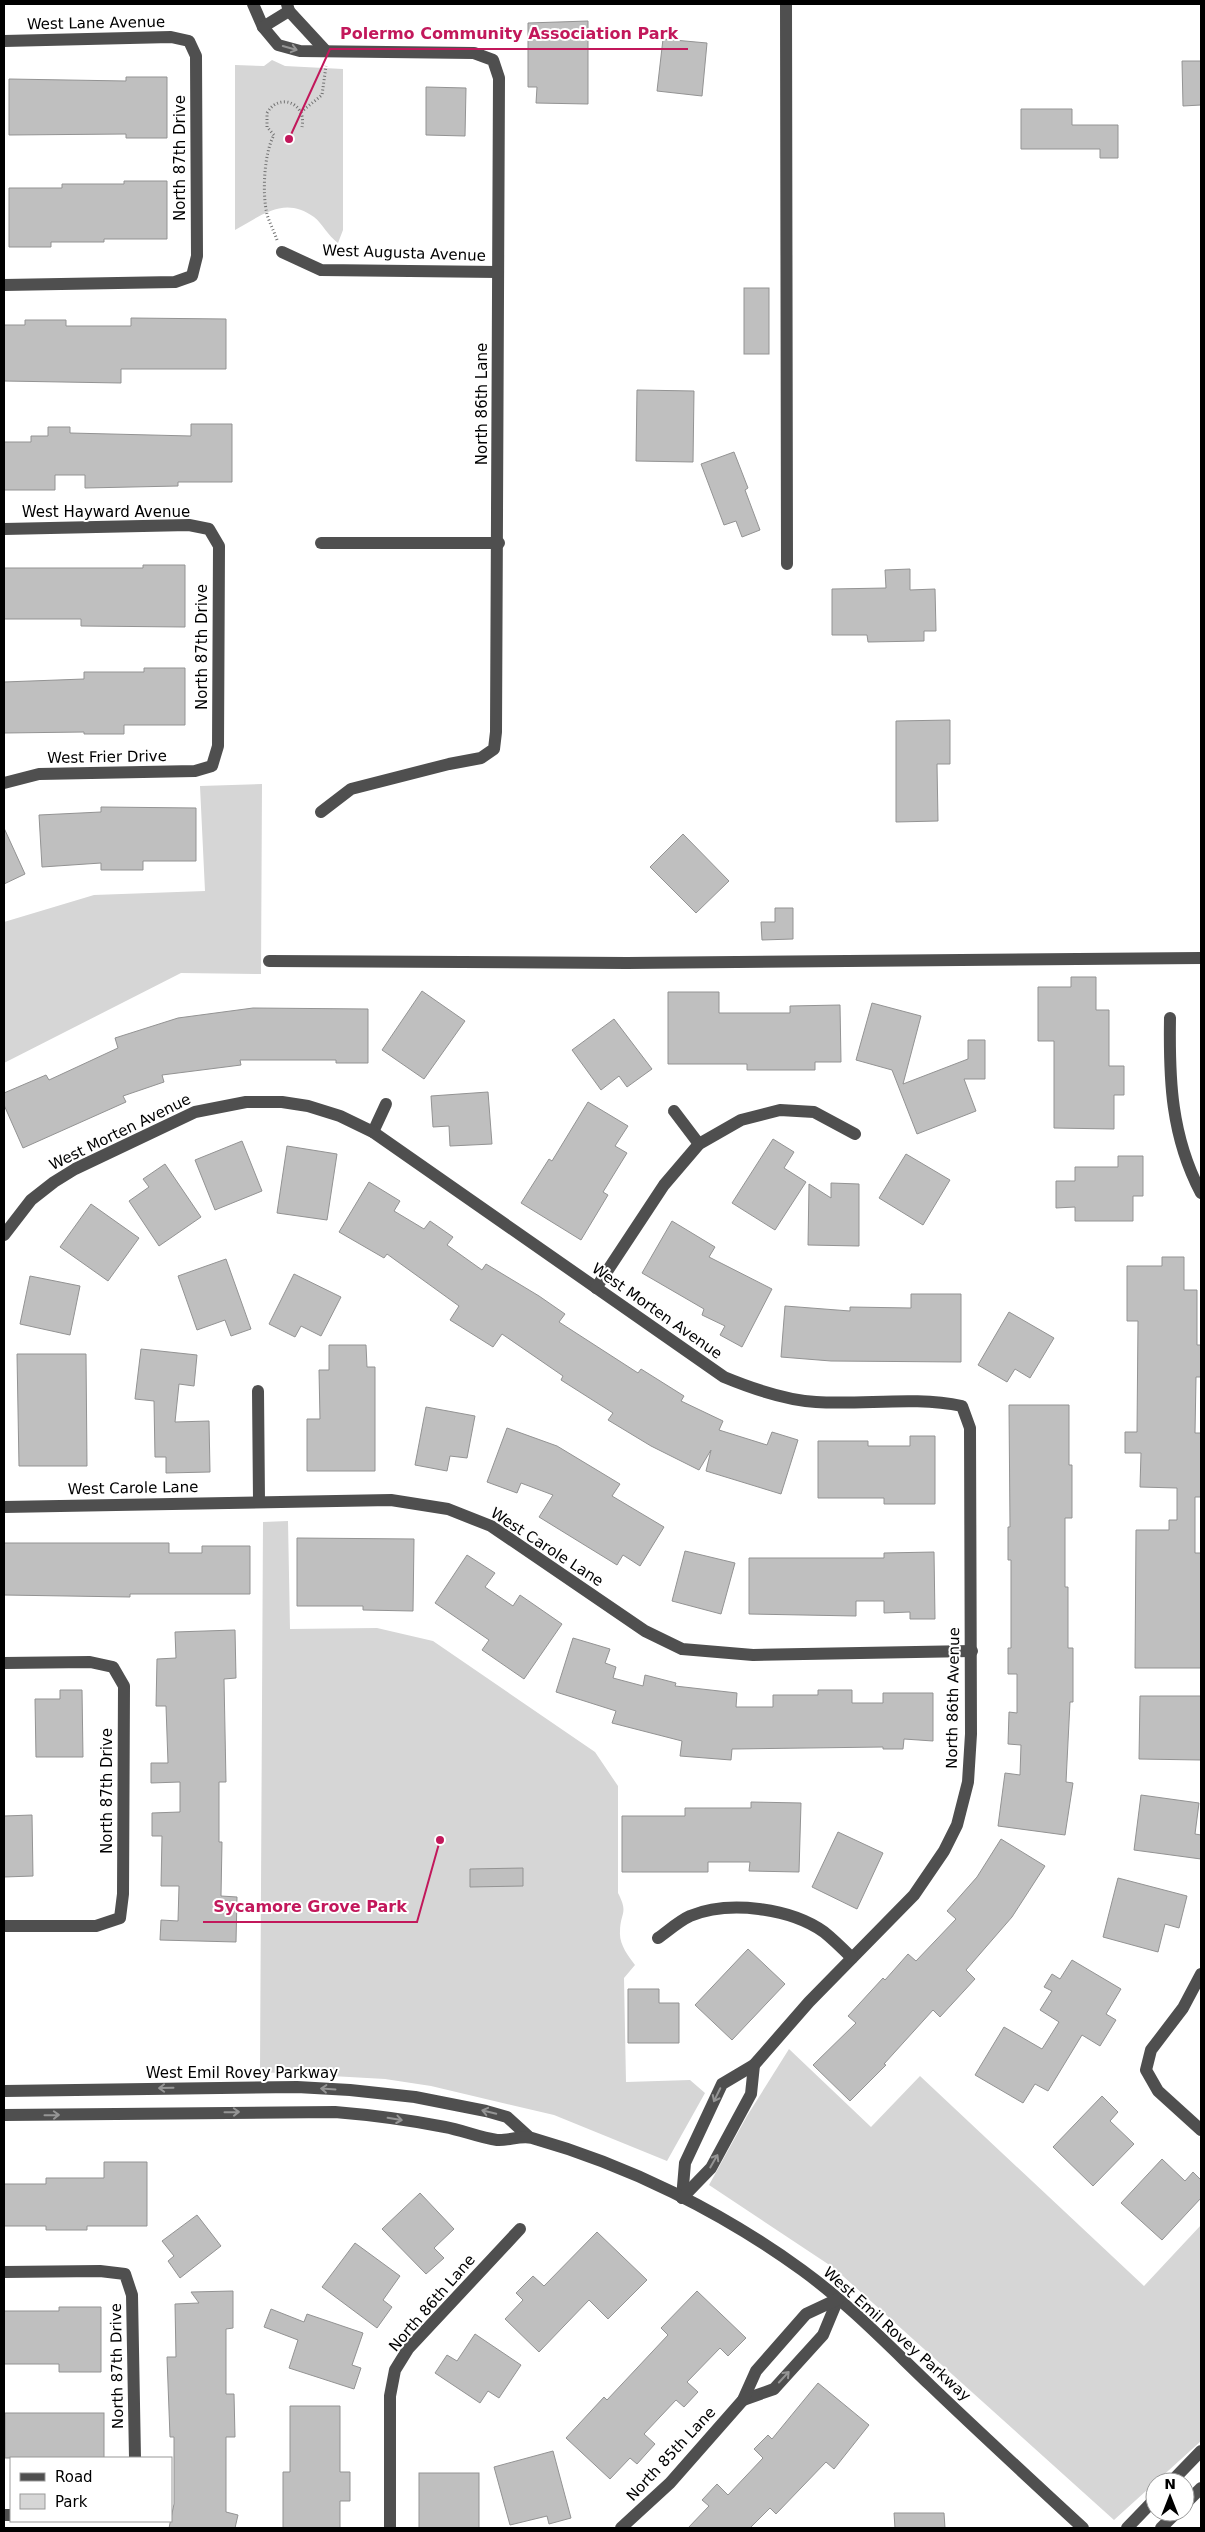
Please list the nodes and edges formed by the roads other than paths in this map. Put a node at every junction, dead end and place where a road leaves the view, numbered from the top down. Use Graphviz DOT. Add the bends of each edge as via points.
graph roads {
  1 [pos="253,4"];
  2 [pos="786,4"];
  3 [pos="288,7"];
  4 [pos="263,28"];
  5 [pos="4,41"];
  6 [pos="189,41"];
  7 [pos="326,50"];
  8 [pos="282,252"];
  9 [pos="498,272"];
  10 [pos="4,285"];
  11 [pos="4,529"];
  12 [pos="209,530"];
  13 [pos="321,543"];
  14 [pos="499,543"];
  15 [pos="787,564"];
  16 [pos="212,766"];
  17 [pos="4,783"];
  18 [pos="321,812"];
  19 [pos="1201,958"];
  20 [pos="269,961"];
  21 [pos="1170,1018"];
  22 [pos="386,1104"];
  23 [pos="674,1111"];
  24 [pos="373,1132"];
  25 [pos="855,1134"];
  26 [pos="699,1144"];
  27 [pos="1201,1193"];
  28 [pos="4,1235"];
  29 [pos="596,1288"];
  30 [pos="258,1392"];
  31 [pos="962,1406"];
  32 [pos="259,1501"];
  33 [pos="4,1507"];
  34 [pos="972,1651"];
  35 [pos="4,1663"];
  36 [pos="4,1926"];
  37 [pos="658,1938"];
  38 [pos="852,1958"];
  39 [pos="1201,1974"];
  40 [pos="754,2065"];
  41 [pos="4,2091"];
  42 [pos="4,2115"];
  43 [pos="1201,2130"];
  44 [pos="529,2137"];
  45 [pos="682,2198"];
  46 [pos="520,2229"];
  47 [pos="4,2272"];
  48 [pos="838,2299"];
  49 [pos="743,2400"];
  50 [pos="1201,2452"];
  51 [pos="135,2457"];
  52 [pos="1182,2472"];
  53 [pos="1145,2510"];
  54 [pos="390,2528"];
  55 [pos="621,2528"];
  56 [pos="1084,2528"];
  57 [pos="1128,2528"];
  1 -- 4 [label="street"];
  2 -- 15 [label="street"];
  3 -- 4 [label="street"];
  3 -- 7 [label="street"];
  4 -- 7 [label="street, one-way" via="278,45 300,51"];
  5 -- 6 [label="street, West Lane Avenue" via="171,37"];
  6 -- 10 [label="street, North 87th Drive" via="196,56 197,256 192,276 174,282"];
  7 -- 9 [label="street, North 86th Lane" via="474,53 493,60 499,78"];
  8 -- 9 [label="street, West Augusta Avenue" via="321,270"];
  9 -- 14 [label="street, North 86th Lane"];
  11 -- 12 [label="street, West Hayward Avenue" via="189,525"];
  12 -- 16 [label="street, North 87th Drive" via="219,546 218,746"];
  13 -- 14 [label="street"];
  14 -- 18 [label="street, North 86th Lane" via="494,749 481,758 351,789"];
  16 -- 17 [label="street, West Frier Drive" via="194,771 39,774"];
  19 -- 20 [label="street" via="637,963"];
  21 -- 27 [label="street" via="1169,1077 1178,1133"];
  22 -- 24 [label="street"];
  23 -- 26 [label="street"];
  24 -- 28 [label="street, West Morten Avenue" via="340,1116 308,1106 282,1102 216,1106 195,1112 75,1169 31,1200"];
  24 -- 29 [label="street, West Morten Avenue"];
  25 -- 26 [label="street" via="814,1112 780,1110 741,1120"];
  26 -- 29 [label="street" via="664,1185"];
  29 -- 31 [label="street, West Morten Avenue" via="724,1376 782,1398 816,1402 936,1401"];
  30 -- 32 [label="street"];
  31 -- 34 [label="street, North 86th Avenue" via="970,1428"];
  32 -- 33 [label="street, West Carole Lane"];
  32 -- 34 [label="street, West Carole Lane" via="391,1500 448,1509 491,1526 645,1631 682,1649 754,1654"];
  34 -- 38 [label="street, North 86th Avenue" via="968,1782 957,1824 944,1851 914,1895"];
  35 -- 36 [label="street, North 87th Drive" via="90,1662 113,1667 124,1686 124,1894 120,1918 96,1926"];
  37 -- 38 [label="street" via="689,1916 713,1910 778,1911 823,1931"];
  38 -- 40 [label="street, North 86th Avenue" via="808,2002"];
  39 -- 43 [label="street" via="1183,2008 1152,2050 1146,2070 1158,2091"];
  45 -- 40 [label="street, one-way" via="711,2168 729,2135 751,2094"];
  40 -- 45 [label="street, North 86th Avenue, one-way" via="722,2084 685,2163"];
  44 -- 41 [label="street, West Emil Rovey Parkway, one-way" via="507,2116 415,2097 350,2090 298,2087"];
  42 -- 44 [label="street, West Emil Rovey Parkway, one-way" via="335,2112 437,2126 497,2140"];
  44 -- 45 [label="street, West Emil Rovey Parkway" via="638,2175"];
  45 -- 48 [label="street, West Emil Rovey Parkway" via="760,2242"];
  46 -- 54 [label="street, North 86th Lane" via="408,2349 395,2370 390,2396"];
  47 -- 51 [label="street, North 87th Drive" via="100,2271 125,2274 132,2295"];
  48 -- 49 [label="street, North 85th Lane" via="806,2314 756,2371"];
  49 -- 48 [label="street, North 85th Lane, one-way" via="774,2389 823,2335"];
  48 -- 56 [label="street, West Emil Rovey Parkway"];
  49 -- 55 [label="street, North 85th Lane" via="670,2482"];
  50 -- 52 [label="street"];
  53 -- 57 [label="street"];
}
